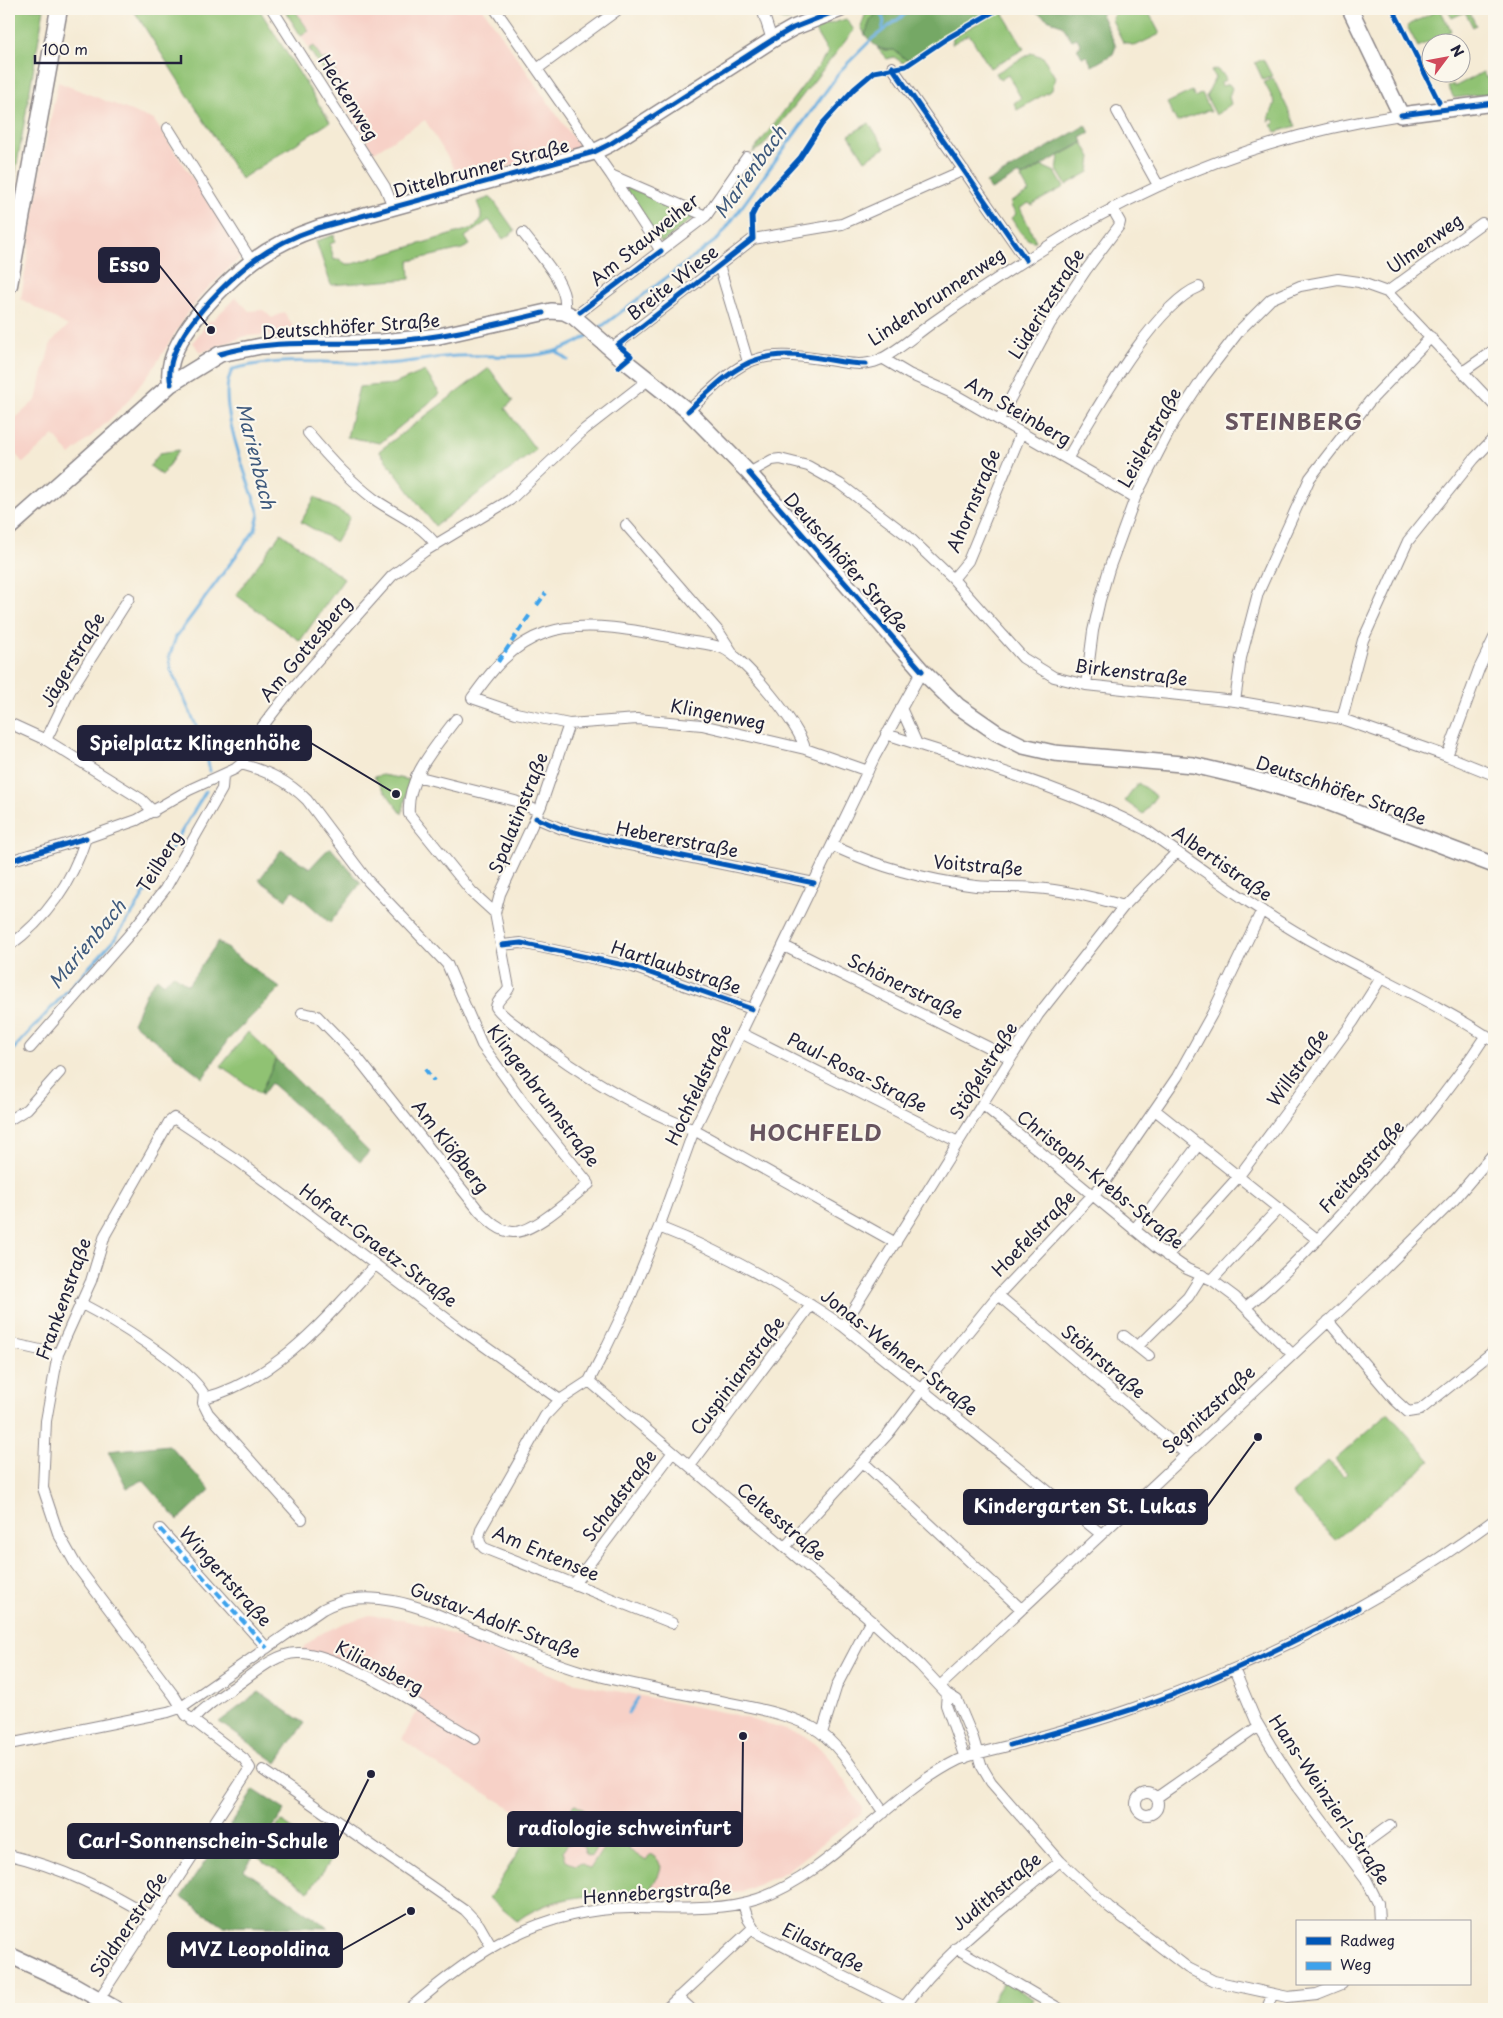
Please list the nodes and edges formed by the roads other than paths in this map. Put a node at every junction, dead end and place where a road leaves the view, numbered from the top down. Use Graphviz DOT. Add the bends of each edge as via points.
graph roads {
  1 [pos="59,9"];
  2 [pos="272,9"];
  3 [pos="495,9"];
  4 [pos="619,9"];
  5 [pos="762,9"];
  6 [pos="841,9"];
  7 [pos="1350,9"];
  8 [pos="772,40"];
  9 [pos="892,67"];
  10 [pos="536,69"];
  11 [pos="1494,103"];
  12 [pos="1117,111"];
  13 [pos="1401,115"];
  14 [pos="168,128"];
  15 [pos="594,152"];
  16 [pos="747,157"];
  17 [pos="964,170"];
  18 [pos="611,175"];
  19 [pos="1158,185"];
  20 [pos="393,207"];
  21 [pos="1112,208"];
  22 [pos="706,216"];
  23 [pos="1482,223"];
  24 [pos="523,233"];
  25 [pos="661,251"];
  26 [pos="1026,260"];
  27 [pos="252,262"];
  28 [pos="719,265"];
  29 [pos="9,285"];
  30 [pos="1198,287"];
  31 [pos="1387,292"];
  32 [pos="573,318"];
  33 [pos="1431,337"];
  34 [pos="608,347"];
  35 [pos="1494,350"];
  36 [pos="882,358"];
  37 [pos="748,362"];
  38 [pos="1464,371"];
  39 [pos="648,380"];
  40 [pos="170,384"];
  41 [pos="1494,405"];
  42 [pos="688,411"];
  43 [pos="999,420"];
  44 [pos="308,433"];
  45 [pos="1021,433"];
  46 [pos="1494,438"];
  47 [pos="1067,460"];
  48 [pos="749,474"];
  49 [pos="1135,498"];
  50 [pos="626,525"];
  51 [pos="9,528"];
  52 [pos="436,544"];
  53 [pos="953,579"];
  54 [pos="129,598"];
  55 [pos="1494,638"];
  56 [pos="734,655"];
  57 [pos="922,671"];
  58 [pos="1086,686"];
  59 [pos="1234,701"];
  60 [pos="900,708"];
  61 [pos="456,718"];
  62 [pos="1342,719"];
  63 [pos="9,723"];
  64 [pos="569,724"];
  65 [pos="886,734"];
  66 [pos="46,740"];
  67 [pos="917,744"];
  68 [pos="805,749"];
  69 [pos="1448,756"];
  70 [pos="241,764"];
  71 [pos="868,771"];
  72 [pos="223,775"];
  73 [pos="1494,775"];
  74 [pos="416,776"];
  75 [pos="154,812"];
  76 [pos="537,815"];
  77 [pos="86,838"];
  78 [pos="833,846"];
  79 [pos="1177,852"];
  80 [pos="9,861"];
  81 [pos="1494,865"];
  82 [pos="814,883"];
  83 [pos="1124,906"];
  84 [pos="1261,912"];
  85 [pos="495,913"];
  86 [pos="502,945"];
  87 [pos="9,946"];
  88 [pos="784,946"];
  89 [pos="1381,978"];
  90 [pos="752,1010"];
  91 [pos="302,1013"];
  92 [pos="741,1033"];
  93 [pos="1490,1038"];
  94 [pos="30,1048"];
  95 [pos="1010,1058"];
  96 [pos="60,1072"];
  97 [pos="982,1104"];
  98 [pos="1156,1110"];
  99 [pos="174,1118"];
  100 [pos="9,1120"];
  101 [pos="694,1130"];
  102 [pos="958,1142"];
  103 [pos="1199,1144"];
  104 [pos="1494,1153"];
  105 [pos="1239,1176"];
  106 [pos="589,1184"];
  107 [pos="1094,1195"];
  108 [pos="1279,1208"];
  109 [pos="659,1227"];
  110 [pos="1134,1230"];
  111 [pos="1318,1240"];
  112 [pos="896,1243"];
  113 [pos="1167,1256"];
  114 [pos="375,1265"];
  115 [pos="1202,1275"];
  116 [pos="1212,1280"];
  117 [pos="998,1295"];
  118 [pos="80,1304"];
  119 [pos="811,1305"];
  120 [pos="1246,1307"];
  121 [pos="1328,1321"];
  122 [pos="843,1326"];
  123 [pos="1124,1336"];
  124 [pos="9,1343"];
  125 [pos="1138,1346"];
  126 [pos="1494,1351"];
  127 [pos="58,1354"];
  128 [pos="1292,1354"];
  129 [pos="1149,1356"];
  130 [pos="589,1381"];
  131 [pos="922,1389"];
  132 [pos="204,1398"];
  133 [pos="560,1400"];
  134 [pos="673,1452"];
  135 [pos="1186,1454"];
  136 [pos="864,1463"];
  137 [pos="690,1466"];
  138 [pos="302,1520"];
  139 [pos="1494,1520"];
  140 [pos="160,1529"];
  141 [pos="1101,1534"];
  142 [pos="785,1547"];
  143 [pos="574,1584"];
  144 [pos="1020,1608"];
  145 [pos="871,1620"];
  146 [pos="672,1623"];
  147 [pos="267,1648"];
  148 [pos="1234,1669"];
  149 [pos="944,1689"];
  150 [pos="180,1708"];
  151 [pos="192,1721"];
  152 [pos="1259,1726"];
  153 [pos="822,1733"];
  154 [pos="475,1739"];
  155 [pos="9,1744"];
  156 [pos="978,1754"];
  157 [pos="965,1758"];
  158 [pos="250,1768"];
  159 [pos="263,1770"];
  160 [pos="1156,1798"];
  161 [pos="884,1813"];
  162 [pos="1390,1825"];
  163 [pos="9,1855"];
  164 [pos="1349,1855"];
  165 [pos="1060,1861"];
  166 [pos="743,1904"];
  167 [pos="153,1918"];
  168 [pos="1379,1920"];
  169 [pos="753,1928"];
  170 [pos="492,1946"];
  171 [pos="956,1948"];
  172 [pos="9,1955"];
  173 [pos="1338,1986"];
  174 [pos="1272,1995"];
  175 [pos="678,1997"];
  176 [pos="99,1999"];
  177 [pos="904,2008"];
  178 [pos="116,2009"];
  179 [pos="409,2009"];
  180 [pos="666,2009"];
  181 [pos="691,2009"];
  182 [pos="1060,2009"];
  183 [pos="1267,2009"];
  1 -- 29 [label="main road"];
  2 -- 20 [label="street, Heckenweg" via="385,187"];
  3 -- 10 [label="street"];
  4 -- 10 [label="street"];
  5 -- 8 [label="street"];
  6 -- 8 [label="main road, Dittelbrunner Straße"];
  7 -- 13 [label="main road"];
  8 -- 15 [label="main road, Dittelbrunner Straße"];
  9 -- 17 [label="street"];
  10 -- 15 [label="street"];
  11 -- 13 [label="main road, Lindenbrunnenweg"];
  12 -- 19 [label="street"];
  13 -- 19 [label="street, Lindenbrunnenweg" via="1333,127 1239,152"];
  14 -- 27 [label="street"];
  15 -- 18 [label="street"];
  15 -- 20 [label="main road, Dittelbrunner Straße"];
  16 -- 22 [label="street, Am Stauweiher"];
  17 -- 26 [label="street"];
  17 -- 28 [label="street, Breite Wiese" via="842,224 753,239"];
  18 -- 22 [label="street"];
  18 -- 25 [label="street"];
  19 -- 21 [label="street, Lindenbrunnenweg"];
  20 -- 27 [label="main road, Dittelbrunner Straße" via="296,236"];
  21 -- 26 [label="street, Lindenbrunnenweg"];
  21 -- 43 [label="street, Lüderitzstraße" via="1119,226 1050,324"];
  22 -- 25 [label="street, Am Stauweiher"];
  23 -- 31 [label="street, Ulmenweg"];
  24 -- 32 [label="street" via="563,289"];
  25 -- 32 [label="street, Am Stauweiher"];
  26 -- 36 [label="street, Lindenbrunnenweg"];
  27 -- 40 [label="main road, Dittelbrunner Straße" via="214,297 184,335 170,364"];
  28 -- 34 [label="street, Breite Wiese"];
  28 -- 37 [label="street, Breite Wiese"];
  30 -- 47 [label="street" via="1173,303 1147,335"];
  31 -- 33 [label="street"];
  31 -- 49 [label="street, Leislerstraße" via="1338,279 1282,292 1255,313 1203,378 1174,422"];
  32 -- 34 [label="main road, Deutschhöfer Straße"];
  32 -- 40 [label="main road, Deutschhöfer Straße" via="551,311 460,333 411,340 244,348 212,358"];
  33 -- 38 [label="street"];
  33 -- 59 [label="street" via="1369,402 1310,478 1258,593"];
  34 -- 39 [label="main road, Deutschhöfer Straße"];
  35 -- 38 [label="street"];
  36 -- 37 [label="street, Lindenbrunnenweg" via="866,364 854,364 782,354"];
  36 -- 43 [label="street, Am Steinberg"];
  37 -- 42 [label="street, Lindenbrunnenweg" via="730,373"];
  38 -- 41 [label="street"];
  39 -- 42 [label="main road, Deutschhöfer Straße"];
  39 -- 52 [label="street, Am Gottesberg" via="585,429 510,500"];
  40 -- 51 [label="main road, Deutschhöfer Straße"];
  42 -- 48 [label="main road, Deutschhöfer Straße"];
  43 -- 45 [label="street, Am Steinberg"];
  44 -- 52 [label="street" via="353,481 422,528"];
  45 -- 47 [label="street, Am Steinberg"];
  45 -- 53 [label="street, Ahornstraße" via="968,561"];
  46 -- 62 [label="street" via="1408,541 1363,640"];
  47 -- 49 [label="street, Am Steinberg"];
  48 -- 53 [label="street, Birkenstraße" via="772,460 789,460 808,466 840,484 875,510"];
  48 -- 57 [label="main road, Deutschhöfer Straße"];
  49 -- 58 [label="street, Leislerstraße" via="1100,600"];
  50 -- 56 [label="street" via="719,632"];
  52 -- 70 [label="street, Am Gottesberg" via="402,566 360,610 273,713"];
  53 -- 58 [label="street, Birkenstraße" via="1024,658 1054,677"];
  54 -- 66 [label="street, Jägerstraße" via="70,690"];
  55 -- 69 [label="street" via="1479,669"];
  56 -- 64 [label="street, Klingenweg" via="722,648 647,632 606,628 564,629 532,639 508,654 498,662 472,698 516,713"];
  56 -- 68 [label="street" via="798,730"];
  57 -- 60 [label="street, Hochfeldstraße"];
  57 -- 81 [label="main road, Deutschhöfer Straße" via="972,716 1023,746 1069,756 1193,765 1252,779 1317,798"];
  58 -- 59 [label="street, Birkenstraße"];
  59 -- 62 [label="street, Birkenstraße"];
  60 -- 65 [label="street, Hochfeldstraße"];
  60 -- 67 [label="street"];
  61 -- 74 [label="street"];
  62 -- 69 [label="street, Birkenstraße"];
  63 -- 66 [label="street"];
  64 -- 68 [label="street, Klingenweg" via="596,720 702,725"];
  64 -- 76 [label="street, Spalatinstraße"];
  65 -- 67 [label="street, Albertistraße"];
  65 -- 71 [label="street, Hochfeldstraße"];
  66 -- 75 [label="street" via="141,799"];
  67 -- 79 [label="street, Albertistraße" via="1087,801 1146,830"];
  68 -- 71 [label="street, Klingenweg"];
  69 -- 73 [label="street, Birkenstraße"];
  70 -- 72 [label="street, Am Gottesberg"];
  70 -- 106 [label="street, Klingenbrunnstraße" via="274,775 296,788 368,881 442,957 453,974 467,1016 482,1045"];
  71 -- 78 [label="street, Hochfeldstraße"];
  72 -- 75 [label="street, Am Gottesberg"];
  72 -- 94 [label="street, Teilberg" via="222,789 165,889"];
  74 -- 76 [label="street, Hebererstraße" via="515,801"];
  74 -- 85 [label="street" via="408,808 412,820 472,892"];
  75 -- 77 [label="street"];
  76 -- 82 [label="street, Hebererstraße" via="562,829"];
  76 -- 85 [label="street, Spalatinstraße" via="500,894"];
  77 -- 80 [label="street"];
  77 -- 87 [label="street" via="75,868 48,911"];
  78 -- 82 [label="street, Hochfeldstraße"];
  78 -- 83 [label="street, Voitstraße" via="892,870 930,879 1078,893"];
  79 -- 83 [label="street, Stößelstraße"];
  79 -- 84 [label="street, Albertistraße"];
  82 -- 88 [label="street, Hochfeldstraße"];
  83 -- 95 [label="street, Stößelstraße" via="1038,1015"];
  84 -- 89 [label="street, Albertistraße"];
  84 -- 98 [label="street, Hoefelstraße" via="1212,1014"];
  85 -- 86 [label="street, Spalatinstraße"];
  86 -- 90 [label="street, Hartlaubstraße" via="521,943 633,967"];
  86 -- 101 [label="street, Spalatinstraße" via="508,988 496,1007 540,1043 612,1093"];
  88 -- 90 [label="street, Hochfeldstraße"];
  88 -- 95 [label="street, Schönerstraße"];
  89 -- 93 [label="street, Albertistraße" via="1430,1002"];
  89 -- 105 [label="street, Willstraße" via="1353,1022"];
  90 -- 92 [label="street, Hochfeldstraße"];
  91 -- 106 [label="street, Am Klößberg" via="317,1016 357,1057 492,1224 513,1232 531,1228"];
  92 -- 101 [label="street, Hochfeldstraße"];
  92 -- 102 [label="street, Paul-Rosa-Straße"];
  93 -- 111 [label="street, Freitagstraße" via="1425,1120"];
  95 -- 97 [label="street, Stößelstraße"];
  96 -- 100 [label="street" via="34,1102"];
  97 -- 102 [label="street, Stößelstraße"];
  97 -- 107 [label="street, Christoph-Krebs-Straße"];
  98 -- 103 [label="street"];
  98 -- 107 [label="street, Hoefelstraße"];
  99 -- 114 [label="street, Hofrat-Graetz-Straße" via="237,1160"];
  99 -- 118 [label="street, Frankenstraße" via="105,1235 92,1281"];
  101 -- 109 [label="street, Hochfeldstraße"];
  101 -- 112 [label="street"];
  102 -- 112 [label="street, Stößelstraße"];
  103 -- 105 [label="street"];
  103 -- 110 [label="street"];
  104 -- 121 [label="street, Segnitzstraße" via="1444,1210"];
  105 -- 108 [label="street"];
  105 -- 113 [label="street, Willstraße"];
  107 -- 110 [label="street, Christoph-Krebs-Straße"];
  107 -- 117 [label="street, Hoefelstraße"];
  108 -- 111 [label="street"];
  108 -- 116 [label="street"];
  109 -- 119 [label="street, Jonas-Wehner-Straße" via="734,1262"];
  109 -- 130 [label="street, Hochfeldstraße" via="630,1298"];
  110 -- 113 [label="street, Christoph-Krebs-Straße"];
  111 -- 120 [label="street, Freitagstraße"];
  112 -- 122 [label="street, Stößelstraße"];
  113 -- 115 [label="street, Christoph-Krebs-Straße"];
  114 -- 132 [label="street" via="312,1332 281,1359 238,1384"];
  114 -- 133 [label="street, Hofrat-Graetz-Straße"];
  115 -- 116 [label="street, Christoph-Krebs-Straße"];
  115 -- 125 [label="street" via="1188,1297"];
  116 -- 120 [label="street, Christoph-Krebs-Straße"];
  117 -- 131 [label="street, Hoefelstraße"];
  117 -- 135 [label="street, Stöhrstraße"];
  118 -- 127 [label="street, Frankenstraße"];
  118 -- 132 [label="street" via="140,1339 191,1379 201,1389"];
  119 -- 122 [label="street, Jonas-Wehner-Straße"];
  119 -- 137 [label="street, Cuspinianstraße"];
  120 -- 128 [label="street, Christoph-Krebs-Straße"];
  121 -- 126 [label="street" via="1408,1412 1420,1410"];
  121 -- 128 [label="street, Segnitzstraße"];
  122 -- 131 [label="street, Jonas-Wehner-Straße"];
  123 -- 125 [label="street"];
  124 -- 127 [label="street"];
  125 -- 129 [label="street"];
  127 -- 150 [label="street, Frankenstraße" via="46,1421 43,1488 49,1512 66,1548 91,1588 175,1697"];
  128 -- 135 [label="street, Segnitzstraße"];
  130 -- 133 [label="street"];
  130 -- 134 [label="street, Celtesstraße"];
  131 -- 136 [label="street, Hoefelstraße"];
  131 -- 141 [label="street, Jonas-Wehner-Straße"];
  132 -- 138 [label="street" via="208,1414"];
  133 -- 143 [label="street, Am Entensee" via="545,1416 524,1451 482,1527 479,1540 484,1548"];
  134 -- 137 [label="street, Celtesstraße"];
  134 -- 143 [label="street, Schadstraße"];
  135 -- 141 [label="street, Segnitzstraße"];
  136 -- 142 [label="street, Hoefelstraße"];
  136 -- 144 [label="street"];
  137 -- 142 [label="street, Celtesstraße"];
  139 -- 148 [label="street, Hennebergstraße" via="1372,1601"];
  140 -- 147 [label="street, Wingertstraße"];
  141 -- 144 [label="street, Segnitzstraße"];
  142 -- 145 [label="street, Celtesstraße"];
  143 -- 146 [label="street, Am Entensee"];
  144 -- 149 [label="street, Segnitzstraße"];
  145 -- 149 [label="street, Celtesstraße"];
  145 -- 153 [label="street" via="837,1685"];
  147 -- 150 [label="street, Gustav-Adolf-Straße"];
  147 -- 153 [label="street, Gustav-Adolf-Straße" via="335,1602 363,1598 395,1601 581,1671 654,1689 757,1708"];
  148 -- 152 [label="street, Hans-Weinzierl-Straße"];
  148 -- 156 [label="street, Hennebergstraße" via="1130,1710"];
  149 -- 156 [label="street, Celtesstraße" via="957,1700"];
  149 -- 157 [label="street" via="946,1705"];
  150 -- 151 [label="street, Frankenstraße"];
  150 -- 155 [label="street"];
  151 -- 154 [label="street, Kiliansberg" via="254,1672 295,1652 322,1657 359,1673"];
  151 -- 158 [label="street, Frankenstraße" via="244,1759"];
  152 -- 160 [label="street"];
  152 -- 164 [label="street, Hans-Weinzierl-Straße" via="1297,1787"];
  153 -- 161 [label="street, Gustav-Adolf-Straße"];
  156 -- 157 [label="street, Hennebergstraße"];
  156 -- 165 [label="street, Celtesstraße" via="991,1782"];
  157 -- 161 [label="street, Hennebergstraße" via="941,1770"];
  158 -- 167 [label="street, Söldnerstraße"];
  159 -- 170 [label="street" via="465,1910"];
  161 -- 166 [label="street, Hennebergstraße" via="825,1860 768,1895"];
  162 -- 164 [label="street"];
  163 -- 167 [label="street" via="80,1878"];
  164 -- 168 [label="street, Hans-Weinzierl-Straße" via="1378,1903"];
  165 -- 171 [label="street, Judithstraße"];
  165 -- 174 [label="street, Celtesstraße" via="1109,1907 1188,1968 1214,1981"];
  166 -- 169 [label="street"];
  166 -- 170 [label="street, Hennebergstraße" via="586,1912 538,1925"];
  167 -- 176 [label="street, Söldnerstraße"];
  169 -- 175 [label="street"];
  169 -- 177 [label="street, Eilastraße" via="763,1937 827,1966"];
  170 -- 179 [label="street, Hennebergstraße" via="455,1970"];
  171 -- 177 [label="street, Judithstraße"];
  171 -- 182 [label="street, Judithstraße"];
  172 -- 176 [label="main road"];
  173 -- 174 [label="street" via="1302,1997"];
  174 -- 183 [label="street"];
  175 -- 180 [label="street"];
  175 -- 181 [label="street"];
  176 -- 178 [label="main road"];
}
